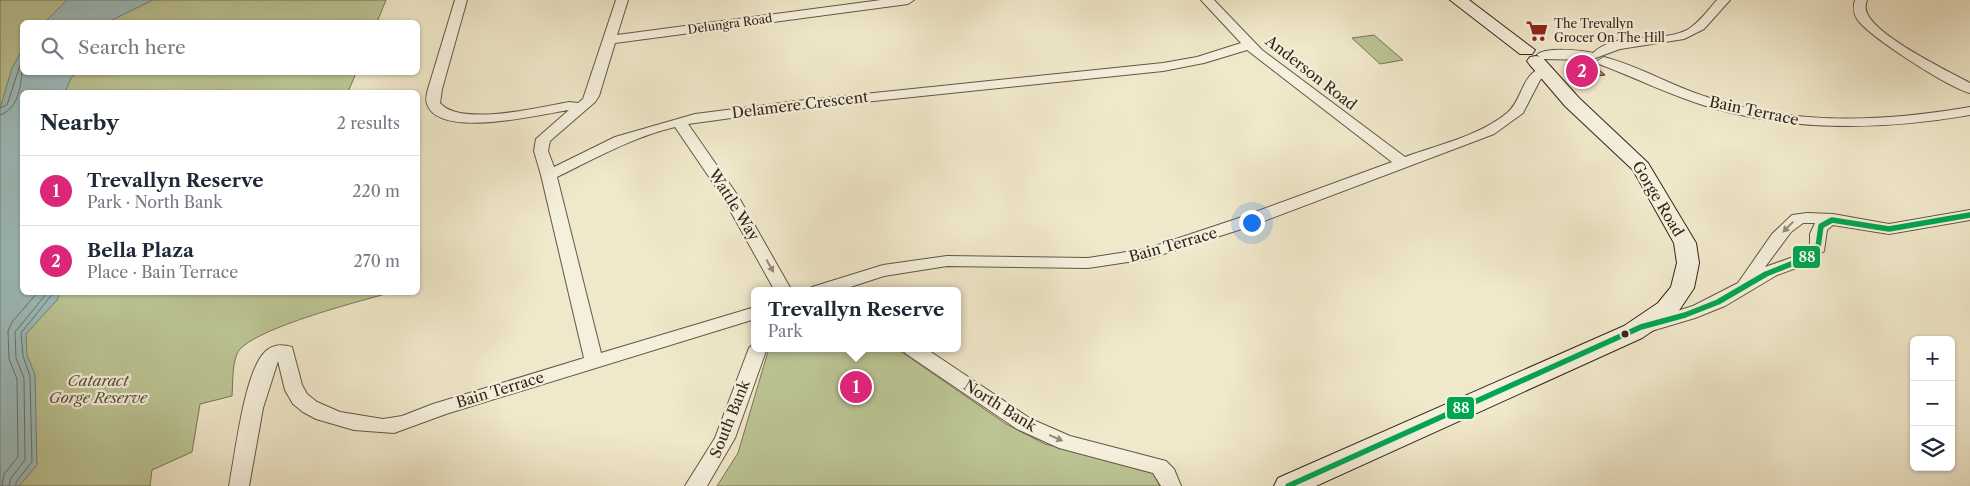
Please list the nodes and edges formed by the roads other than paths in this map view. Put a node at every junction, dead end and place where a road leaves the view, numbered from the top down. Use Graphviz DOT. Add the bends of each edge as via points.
graph roads {
  1 [pos="461,0"];
  2 [pos="622,0"];
  3 [pos="908,0"];
  4 [pos="1207,0"];
  5 [pos="1458,0"];
  6 [pos="1724,0"];
  7 [pos="1861,0"];
  8 [pos="610,40"];
  9 [pos="1249,45"];
  10 [pos="1598,57"];
  11 [pos="1537,59"];
  12 [pos="1970,89"];
  13 [pos="581,108"];
  14 [pos="1970,111"];
  15 [pos="679,122"];
  16 [pos="1404,164"];
  17 [pos="549,175"];
  18 [pos="1970,215"];
  19 [pos="1834,219"];
  20 [pos="1746,285"];
  21 [pos="843,286"];
  22 [pos="782,287"];
  23 [pos="751,314"];
  24 [pos="1641,327"];
  25 [pos="757,352"];
  26 [pos="917,352"];
  27 [pos="594,361"];
  28 [pos="239,486"];
  29 [pos="695,486"];
  30 [pos="1171,486"];
  31 [pos="1288,486"];
  1 -- 13 [label="street" via="432,102 436,109 445,115 474,119 569,106"];
  2 -- 8 [label="street"];
  3 -- 8 [label="street, Delungra Road"];
  4 -- 9 [label="street, Anderson Road"];
  5 -- 11 [label="street, Gorge Road"];
  6 -- 10 [label="street" via="1691,32 1661,42 1611,47"];
  7 -- 12 [label="street" via="1860,12 1874,29"];
  8 -- 13 [label="street" via="592,96"];
  9 -- 15 [label="street, Delamere Crescent" via="1163,67 797,104"];
  9 -- 16 [label="street, Anderson Road"];
  10 -- 11 [label="street, Bain Terrace" via="1574,54"];
  10 -- 14 [label="street, Bain Terrace" via="1713,104 1782,120 1866,123"];
  11 -- 16 [label="street, Bain Terrace" via="1534,77 1524,100 1507,120 1489,132"];
  11 -- 24 [label="street, Gorge Road" via="1572,102 1641,167 1685,243 1688,263 1682,288 1666,309"];
  13 -- 17 [label="street" via="543,139 541,151"];
  15 -- 17 [label="street, Delamere Crescent" via="620,140"];
  15 -- 22 [label="street, Wattle Way, one-way" via="730,196"];
  16 -- 21 [label="street, Bain Terrace" via="1242,224 1148,254 1088,263 947,261 883,271"];
  17 -- 27 [label="street"];
  18 -- 19 [label="street" via="1890,229"];
  19 -- 20 [label="street" via="1822,224 1818,231 1818,247 1809,257"];
  19 -- 20 [label="street, one-way" via="1799,219 1789,223 1753,270"];
  20 -- 24 [label="street" via="1728,297 1672,320"];
  23 -- 27 [label="street, Bain Terrace"];
  24 -- 31 [label="street, Gorge Road"];
  25 -- 29 [label="street, South Bank" via="727,436 710,468"];
  26 -- 30 [label="street, North Bank, one-way" via="1024,424 1066,443 1159,467"];
  27 -- 28 [label="street, Bain Terrace" via="440,409 400,425 381,426 346,420 316,410 302,401 294,390 286,352 281,351 267,363"];
}
